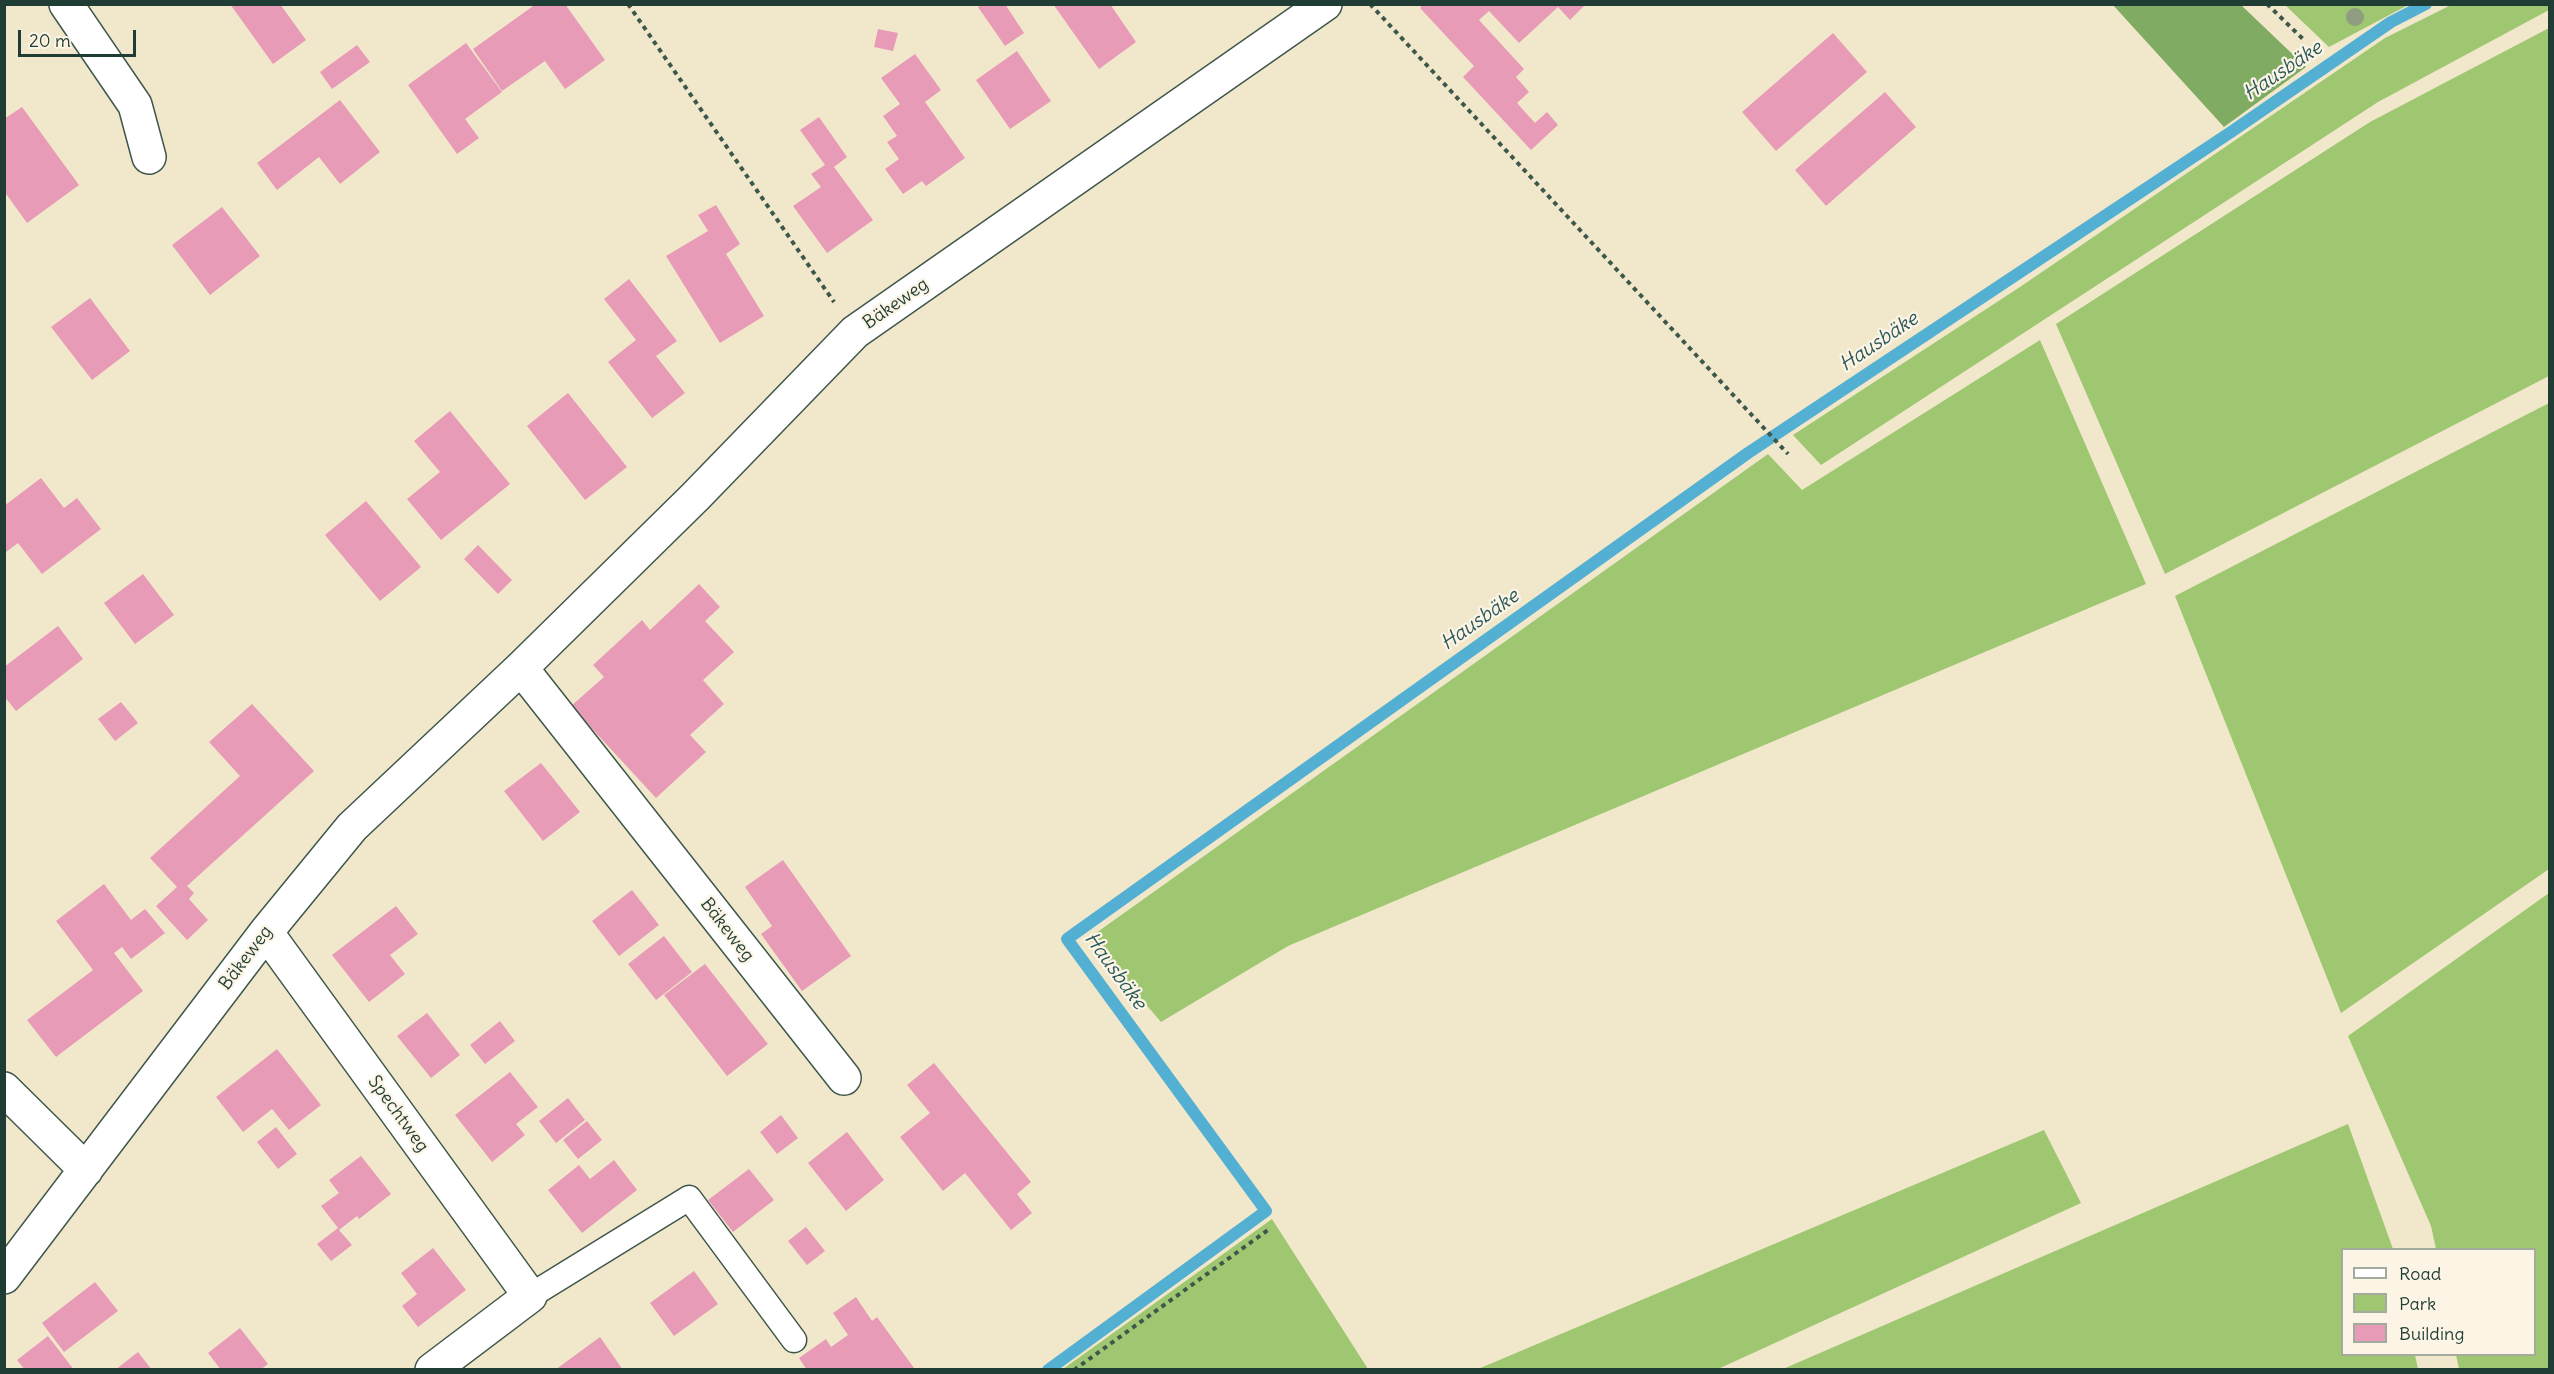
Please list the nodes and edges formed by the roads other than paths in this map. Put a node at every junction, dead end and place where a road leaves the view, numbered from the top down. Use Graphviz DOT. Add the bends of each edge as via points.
graph roads {
  1 [pos="66,4"];
  2 [pos="1325,4"];
  3 [pos="149,157"];
  4 [pos="521,668"];
  5 [pos="266,932"];
  6 [pos="844,1078"];
  7 [pos="4,1089"];
  8 [pos="86,1170"];
  9 [pos="4,1277"];
  10 [pos="530,1296"];
  11 [pos="794,1340"];
  12 [pos="432,1370"];
  1 -- 3 [label="street" via="135,105"];
  2 -- 4 [label="street, Bäkeweg" via="855,332"];
  4 -- 5 [label="street, Bäkeweg" via="352,827"];
  4 -- 6 [label="street, Bäkeweg"];
  5 -- 8 [label="street, Bäkeweg"];
  5 -- 10 [label="street, Spechtweg"];
  7 -- 8 [label="street"];
  8 -- 9 [label="street, Bäkeweg"];
  10 -- 11 [label="lane" via="689,1198"];
  10 -- 12 [label="street"];
}
